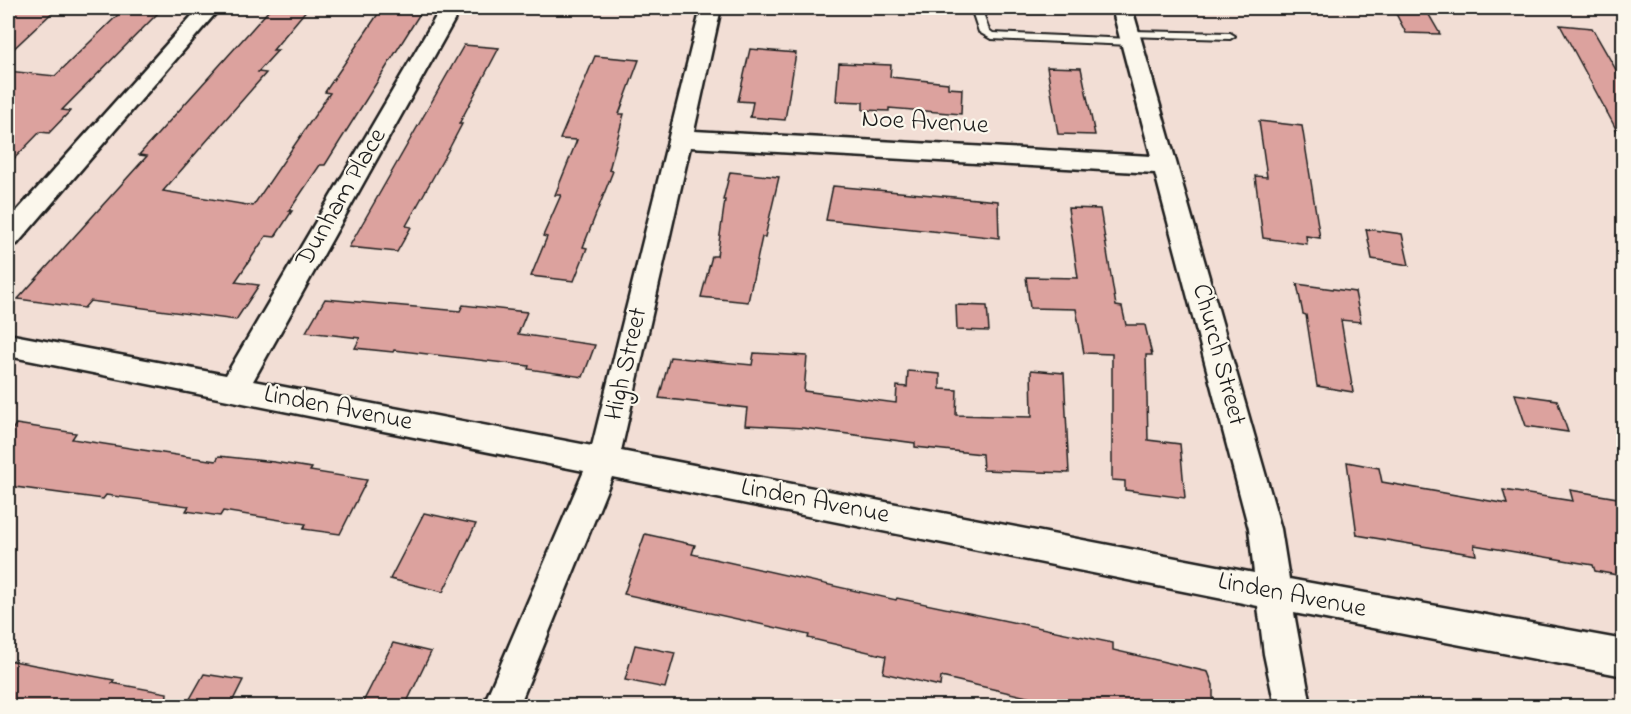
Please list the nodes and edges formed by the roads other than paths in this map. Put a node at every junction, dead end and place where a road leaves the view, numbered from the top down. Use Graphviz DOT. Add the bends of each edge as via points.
graph roads {
  1 [pos="210,8"];
  2 [pos="451,8"];
  3 [pos="711,8"];
  4 [pos="977,9"];
  5 [pos="1127,23"];
  6 [pos="1230,36"];
  7 [pos="680,138"];
  8 [pos="1166,165"];
  9 [pos="8,237"];
  10 [pos="8,345"];
  11 [pos="233,389"];
  12 [pos="604,460"];
  13 [pos="1275,593"];
  14 [pos="1623,658"];
  15 [pos="501,706"];
  16 [pos="1293,706"];
  1 -- 9 [label="street"];
  2 -- 11 [label="street, Dunham Place"];
  3 -- 7 [label="street, High Street"];
  4 -- 5 [label="lane"];
  4 -- 5 [label="lane" via="984,32 990,36"];
  5 -- 6 [label="lane"];
  5 -- 8 [label="street, Church Street"];
  7 -- 8 [label="street, Noe Avenue"];
  7 -- 12 [label="street, High Street"];
  8 -- 13 [label="street, Church Street" via="1265,529"];
  10 -- 11 [label="street, Linden Avenue"];
  11 -- 12 [label="street, Linden Avenue"];
  12 -- 13 [label="street, Linden Avenue"];
  12 -- 15 [label="street, High Street"];
  13 -- 14 [label="street, Linden Avenue"];
  13 -- 16 [label="street, Church Street"];
}
